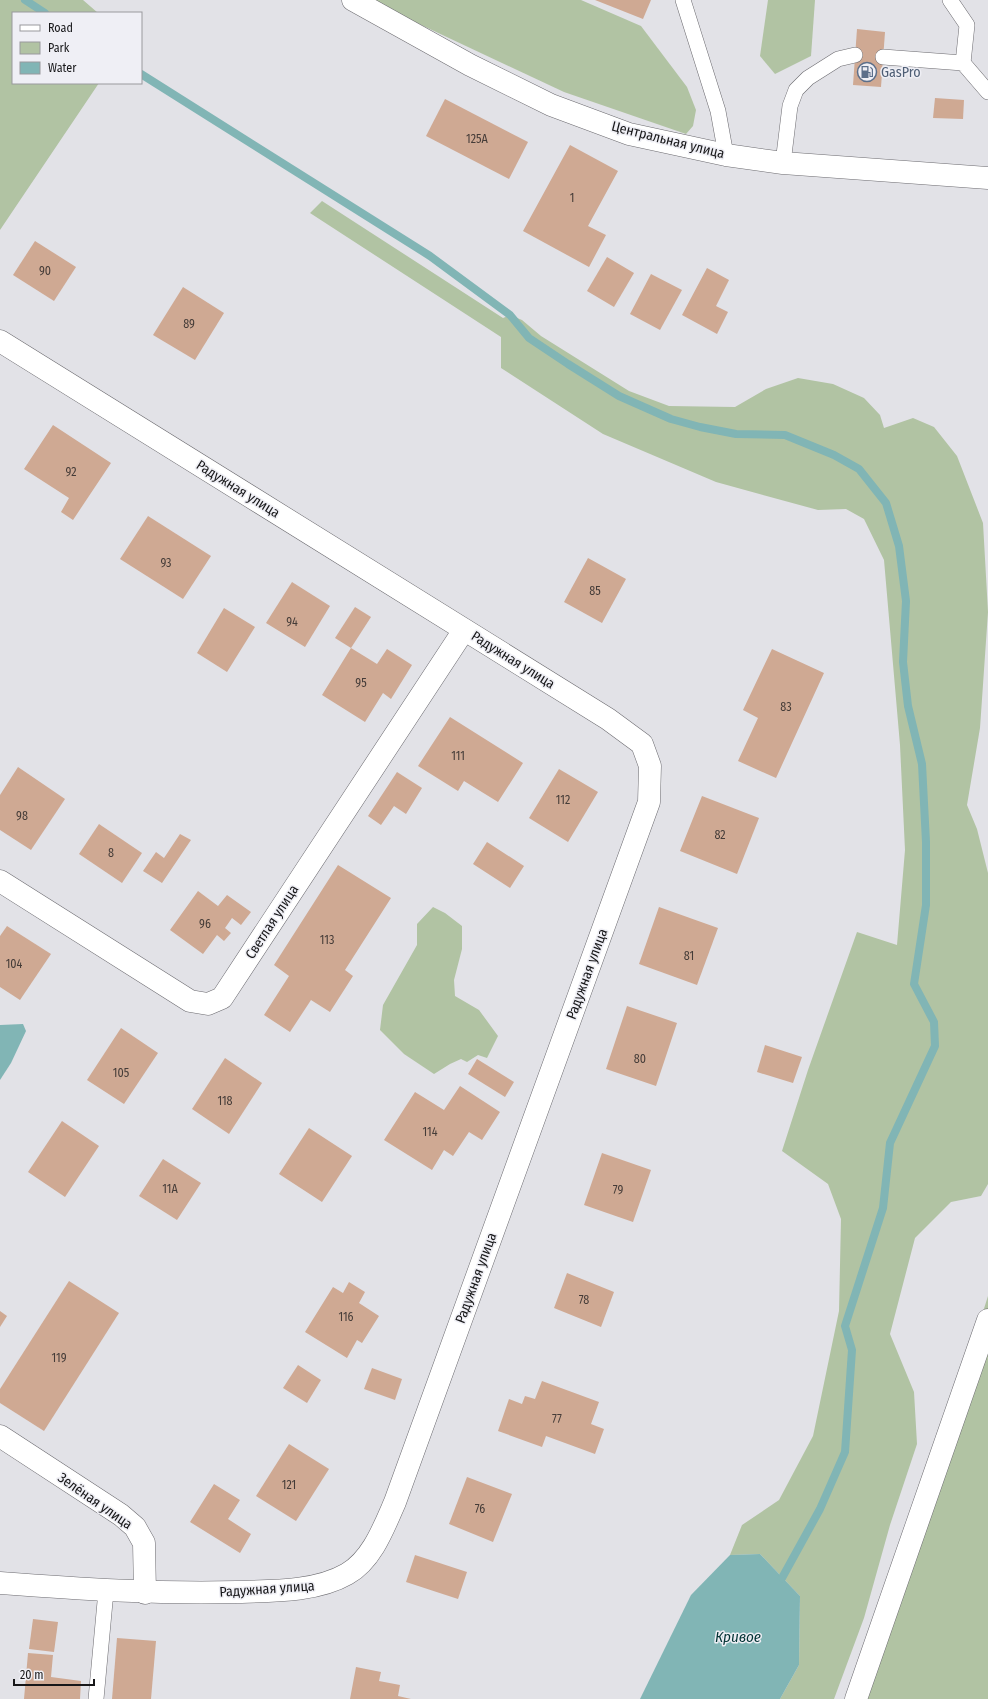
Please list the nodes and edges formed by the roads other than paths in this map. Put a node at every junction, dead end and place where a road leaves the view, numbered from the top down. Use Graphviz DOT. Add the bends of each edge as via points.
graph roads {
  1 [pos="353,0"];
  2 [pos="683,0"];
  3 [pos="950,0"];
  4 [pos="855,55"];
  5 [pos="883,56"];
  6 [pos="963,62"];
  7 [pos="988,92"];
  8 [pos="726,155"];
  9 [pos="783,164"];
  10 [pos="988,178"];
  11 [pos="0,341"];
  12 [pos="464,630"];
  13 [pos="0,882"];
  14 [pos="988,1320"];
  15 [pos="0,1436"];
  16 [pos="0,1583"];
  17 [pos="106,1591"];
  18 [pos="145,1593"];
  19 [pos="96,1699"];
  20 [pos="856,1699"];
  1 -- 8 [label="street, Центральная улица" via="470,66 551,105 629,134"];
  2 -- 8 [label="lane" via="718,111"];
  3 -- 6 [label="lane" via="967,24"];
  4 -- 9 [label="lane" via="838,59 808,78 796,90 790,106"];
  5 -- 6 [label="lane"];
  6 -- 7 [label="lane"];
  8 -- 9 [label="street, Центральная улица"];
  9 -- 10 [label="street, Центральная улица"];
  11 -- 12 [label="street, Радужная улица"];
  12 -- 13 [label="street, Светлая улица" via="222,998 208,1004 190,1001"];
  12 -- 18 [label="street, Радужная улица" via="608,719 642,744 650,766 649,802 395,1502 372,1547 360,1564 347,1574 321,1585 272,1591"];
  14 -- 20 [label="street"];
  15 -- 18 [label="street, Зелёная улица" via="121,1515 135,1527 144,1543"];
  16 -- 17 [label="street, Радужная улица"];
  17 -- 18 [label="street, Радужная улица"];
  17 -- 19 [label="lane"];
}
